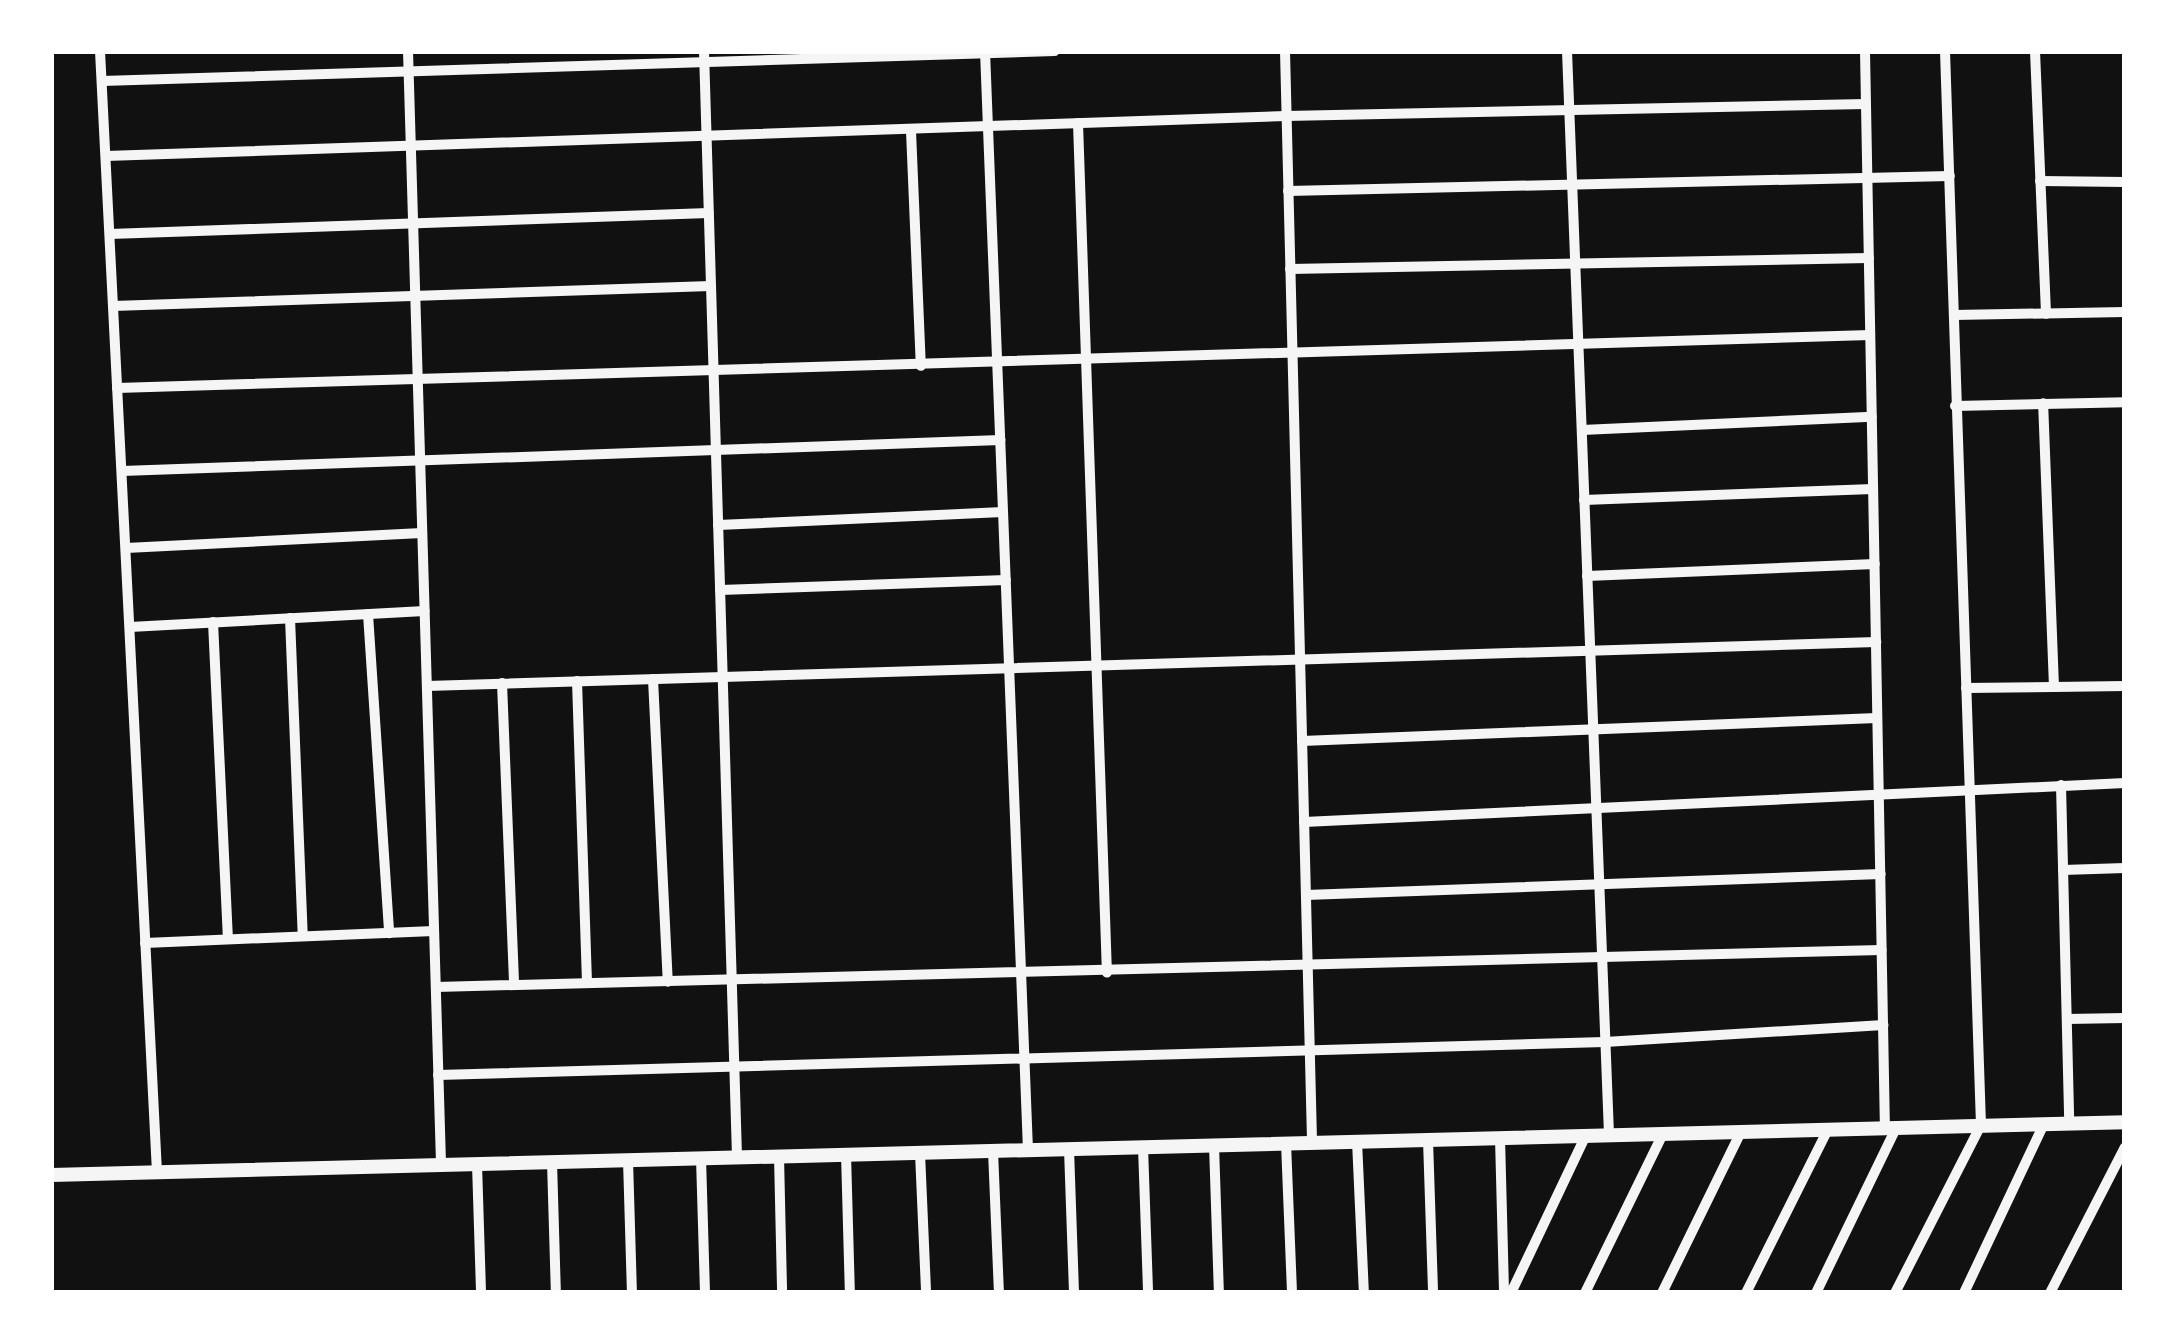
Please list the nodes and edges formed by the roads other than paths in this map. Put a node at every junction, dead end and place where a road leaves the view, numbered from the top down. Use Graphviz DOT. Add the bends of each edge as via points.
graph roads {
  1 [pos="100,51"];
  2 [pos="408,51"];
  3 [pos="1054,51"];
  4 [pos="1285,51"];
  5 [pos="1568,51"];
  6 [pos="1865,51"];
  7 [pos="1946,51"];
  8 [pos="2035,51"];
  9 [pos="985,52"];
  10 [pos="705,57"];
  11 [pos="409,72"];
  12 [pos="102,81"];
  13 [pos="1866,104"];
  14 [pos="1570,114"];
  15 [pos="1286,116"];
  16 [pos="1078,123"];
  17 [pos="988,127"];
  18 [pos="911,131"];
  19 [pos="707,139"];
  20 [pos="411,147"];
  21 [pos="106,156"];
  22 [pos="1950,176"];
  23 [pos="1867,178"];
  24 [pos="2041,181"];
  25 [pos="2125,182"];
  26 [pos="1573,184"];
  27 [pos="1288,191"];
  28 [pos="709,213"];
  29 [pos="413,224"];
  30 [pos="110,234"];
  31 [pos="1869,258"];
  32 [pos="1576,264"];
  33 [pos="1290,269"];
  34 [pos="711,286"];
  35 [pos="416,299"];
  36 [pos="113,306"];
  37 [pos="2125,312"];
  38 [pos="2046,314"];
  39 [pos="1954,315"];
  40 [pos="1870,335"];
  41 [pos="1579,348"];
  42 [pos="1292,356"];
  43 [pos="1086,362"];
  44 [pos="997,364"];
  45 [pos="920,366"];
  46 [pos="714,372"];
  47 [pos="418,378"];
  48 [pos="117,388"];
  49 [pos="2125,402"];
  50 [pos="2044,403"];
  51 [pos="1955,406"];
  52 [pos="1872,417"];
  53 [pos="1582,430"];
  54 [pos="1000,440"];
  55 [pos="716,446"];
  56 [pos="420,459"];
  57 [pos="122,471"];
  58 [pos="1873,489"];
  59 [pos="1585,500"];
  60 [pos="1003,512"];
  61 [pos="718,524"];
  62 [pos="422,533"];
  63 [pos="125,548"];
  64 [pos="1875,564"];
  65 [pos="1587,576"];
  66 [pos="1006,580"];
  67 [pos="720,590"];
  68 [pos="424,611"];
  69 [pos="368,614"];
  70 [pos="290,619"];
  71 [pos="213,622"];
  72 [pos="130,627"];
  73 [pos="1876,642"];
  74 [pos="1590,651"];
  75 [pos="1300,661"];
  76 [pos="1096,668"];
  77 [pos="1010,670"];
  78 [pos="723,677"];
  79 [pos="653,679"];
  80 [pos="577,681"];
  81 [pos="502,683"];
  82 [pos="427,686"];
  83 [pos="2125,686"];
  84 [pos="2054,687"];
  85 [pos="1966,688"];
  86 [pos="1877,718"];
  87 [pos="1593,730"];
  88 [pos="1302,741"];
  89 [pos="2125,784"];
  90 [pos="2061,785"];
  91 [pos="1970,787"];
  92 [pos="1879,792"];
  93 [pos="1596,807"];
  94 [pos="1304,822"];
  95 [pos="2125,868"];
  96 [pos="2063,869"];
  97 [pos="1880,874"];
  98 [pos="1599,885"];
  99 [pos="1306,895"];
  100 [pos="434,931"];
  101 [pos="389,933"];
  102 [pos="303,936"];
  103 [pos="228,939"];
  104 [pos="145,943"];
  105 [pos="1882,950"];
  106 [pos="1602,958"];
  107 [pos="1308,967"];
  108 [pos="1107,973"];
  109 [pos="1021,975"];
  110 [pos="732,980"];
  111 [pos="668,982"];
  112 [pos="587,983"];
  113 [pos="514,985"];
  114 [pos="436,987"];
  115 [pos="2125,1018"];
  116 [pos="2067,1019"];
  117 [pos="1883,1025"];
  118 [pos="1605,1042"];
  119 [pos="1310,1048"];
  120 [pos="1025,1059"];
  121 [pos="734,1064"];
  122 [pos="438,1075"];
  123 [pos="2125,1122"];
  124 [pos="2069,1123"];
  125 [pos="2044,1124"];
  126 [pos="1981,1125"];
  127 [pos="1891,1128"];
  128 [pos="1828,1129"];
  129 [pos="1741,1132"];
  130 [pos="1663,1134"];
  131 [pos="1586,1135"];
  132 [pos="1609,1135"];
  133 [pos="1499,1138"];
  134 [pos="1428,1140"];
  135 [pos="1357,1141"];
  136 [pos="1286,1143"];
  137 [pos="1312,1143"];
  138 [pos="1214,1145"];
  139 [pos="1143,1147"];
  140 [pos="2125,1147"];
  141 [pos="1069,1149"];
  142 [pos="1028,1150"];
  143 [pos="993,1151"];
  144 [pos="920,1153"];
  145 [pos="846,1154"];
  146 [pos="779,1156"];
  147 [pos="737,1157"];
  148 [pos="700,1158"];
  149 [pos="628,1160"];
  150 [pos="552,1162"];
  151 [pos="477,1164"];
  152 [pos="441,1165"];
  153 [pos="157,1172"];
  154 [pos="51,1175"];
  155 [pos="481,1293"];
  156 [pos="556,1293"];
  157 [pos="632,1293"];
  158 [pos="705,1293"];
  159 [pos="782,1293"];
  160 [pos="850,1293"];
  161 [pos="926,1293"];
  162 [pos="999,1293"];
  163 [pos="1074,1293"];
  164 [pos="1148,1293"];
  165 [pos="1219,1293"];
  166 [pos="1292,1293"];
  167 [pos="1364,1293"];
  168 [pos="1433,1293"];
  169 [pos="1507,1293"];
  170 [pos="1585,1293"];
  171 [pos="1662,1293"];
  172 [pos="1746,1293"];
  173 [pos="1816,1293"];
  174 [pos="1895,1293"];
  175 [pos="1964,1293"];
  176 [pos="2050,1293"];
  1 -- 12 [label="street"];
  2 -- 11 [label="street"];
  3 -- 9 [label="street"];
  4 -- 15 [label="street"];
  5 -- 14 [label="street"];
  6 -- 13 [label="street"];
  7 -- 22 [label="street"];
  8 -- 24 [label="street"];
  9 -- 10 [label="street"];
  9 -- 17 [label="street"];
  10 -- 11 [label="street"];
  10 -- 19 [label="street"];
  11 -- 12 [label="street"];
  11 -- 20 [label="street"];
  12 -- 21 [label="street"];
  13 -- 14 [label="street"];
  13 -- 23 [label="street"];
  14 -- 15 [label="street"];
  14 -- 26 [label="street"];
  15 -- 16 [label="street"];
  15 -- 27 [label="street"];
  16 -- 17 [label="street"];
  16 -- 43 [label="street"];
  17 -- 18 [label="street"];
  17 -- 44 [label="street"];
  18 -- 19 [label="street"];
  18 -- 45 [label="street"];
  19 -- 20 [label="street"];
  19 -- 28 [label="street"];
  20 -- 21 [label="street"];
  20 -- 29 [label="street"];
  21 -- 30 [label="street"];
  22 -- 23 [label="street"];
  22 -- 39 [label="street"];
  23 -- 26 [label="street"];
  23 -- 31 [label="street"];
  24 -- 25 [label="street"];
  24 -- 38 [label="street"];
  26 -- 27 [label="street"];
  26 -- 32 [label="street"];
  27 -- 33 [label="street"];
  28 -- 29 [label="street"];
  28 -- 34 [label="street"];
  29 -- 30 [label="street"];
  29 -- 35 [label="street"];
  30 -- 36 [label="street"];
  31 -- 32 [label="street"];
  31 -- 40 [label="street"];
  32 -- 33 [label="street"];
  32 -- 41 [label="street"];
  33 -- 42 [label="street"];
  34 -- 35 [label="street"];
  34 -- 46 [label="street"];
  35 -- 36 [label="street"];
  35 -- 47 [label="street"];
  36 -- 48 [label="street"];
  37 -- 38 [label="street"];
  38 -- 39 [label="street"];
  39 -- 51 [label="street"];
  40 -- 41 [label="street"];
  40 -- 52 [label="street"];
  41 -- 42 [label="street"];
  41 -- 53 [label="street"];
  42 -- 43 [label="street"];
  42 -- 75 [label="street"];
  43 -- 44 [label="street"];
  43 -- 76 [label="street"];
  44 -- 45 [label="street"];
  44 -- 54 [label="street"];
  45 -- 46 [label="street"];
  46 -- 47 [label="street"];
  46 -- 55 [label="street"];
  47 -- 48 [label="street"];
  47 -- 56 [label="street"];
  48 -- 57 [label="street"];
  49 -- 50 [label="street"];
  50 -- 51 [label="street"];
  50 -- 84 [label="street"];
  51 -- 85 [label="street"];
  52 -- 53 [label="street"];
  52 -- 58 [label="street"];
  53 -- 59 [label="street"];
  54 -- 55 [label="street"];
  54 -- 60 [label="street"];
  55 -- 56 [label="street"];
  55 -- 61 [label="street"];
  56 -- 57 [label="street"];
  56 -- 62 [label="street"];
  57 -- 63 [label="street"];
  58 -- 59 [label="street"];
  58 -- 64 [label="street"];
  59 -- 65 [label="street"];
  60 -- 61 [label="street"];
  60 -- 66 [label="street"];
  61 -- 67 [label="street"];
  62 -- 63 [label="street"];
  62 -- 68 [label="street"];
  63 -- 72 [label="street"];
  64 -- 65 [label="street"];
  64 -- 73 [label="street"];
  65 -- 74 [label="street"];
  66 -- 67 [label="street"];
  66 -- 77 [label="street"];
  67 -- 78 [label="street"];
  68 -- 69 [label="street"];
  68 -- 82 [label="street"];
  69 -- 70 [label="street"];
  69 -- 101 [label="street"];
  70 -- 71 [label="street"];
  70 -- 102 [label="street"];
  71 -- 72 [label="street"];
  71 -- 103 [label="street"];
  72 -- 104 [label="street"];
  73 -- 74 [label="street"];
  73 -- 86 [label="street"];
  74 -- 75 [label="street"];
  74 -- 87 [label="street"];
  75 -- 76 [label="street"];
  75 -- 88 [label="street"];
  76 -- 77 [label="street"];
  76 -- 108 [label="street"];
  77 -- 78 [label="street"];
  77 -- 109 [label="street"];
  78 -- 79 [label="street"];
  78 -- 110 [label="street"];
  79 -- 80 [label="street"];
  79 -- 111 [label="street"];
  80 -- 81 [label="street"];
  80 -- 112 [label="street"];
  81 -- 82 [label="street"];
  81 -- 113 [label="street"];
  82 -- 100 [label="street"];
  83 -- 84 [label="street"];
  84 -- 85 [label="street"];
  85 -- 91 [label="street"];
  86 -- 87 [label="street"];
  86 -- 92 [label="street"];
  87 -- 88 [label="street"];
  87 -- 93 [label="street"];
  88 -- 94 [label="street"];
  89 -- 90 [label="street"];
  90 -- 91 [label="street"];
  90 -- 96 [label="street"];
  91 -- 92 [label="street"];
  91 -- 126 [label="street"];
  92 -- 93 [label="street"];
  92 -- 97 [label="street"];
  93 -- 94 [label="street"];
  93 -- 98 [label="street"];
  94 -- 99 [label="street"];
  95 -- 96 [label="street"];
  96 -- 116 [label="street"];
  97 -- 98 [label="street"];
  97 -- 105 [label="street"];
  98 -- 99 [label="street"];
  98 -- 106 [label="street"];
  99 -- 107 [label="street"];
  100 -- 101 [label="street"];
  100 -- 114 [label="street"];
  101 -- 102 [label="street"];
  102 -- 103 [label="street"];
  103 -- 104 [label="street"];
  104 -- 153 [label="street"];
  105 -- 106 [label="street"];
  105 -- 117 [label="street"];
  106 -- 107 [label="street"];
  106 -- 118 [label="street"];
  107 -- 108 [label="street"];
  107 -- 119 [label="street"];
  108 -- 109 [label="street"];
  109 -- 110 [label="street"];
  109 -- 120 [label="street"];
  110 -- 111 [label="street"];
  110 -- 121 [label="street"];
  111 -- 112 [label="street"];
  112 -- 113 [label="street"];
  113 -- 114 [label="street"];
  114 -- 122 [label="street"];
  115 -- 116 [label="street"];
  116 -- 124 [label="street"];
  117 -- 118 [label="street"];
  117 -- 127 [label="street"];
  118 -- 119 [label="street"];
  118 -- 132 [label="street"];
  119 -- 120 [label="street"];
  119 -- 137 [label="street"];
  120 -- 121 [label="street"];
  120 -- 142 [label="street"];
  121 -- 122 [label="street"];
  121 -- 147 [label="street"];
  122 -- 152 [label="street"];
  123 -- 124 [label="street"];
  124 -- 125 [label="street"];
  125 -- 126 [label="street"];
  125 -- 175 [label="street"];
  126 -- 127 [label="street"];
  126 -- 174 [label="street"];
  127 -- 128 [label="street"];
  127 -- 173 [label="street"];
  128 -- 129 [label="street"];
  128 -- 172 [label="street"];
  129 -- 130 [label="street"];
  129 -- 171 [label="street"];
  130 -- 132 [label="street"];
  130 -- 170 [label="street"];
  131 -- 132 [label="street"];
  131 -- 133 [label="street"];
  131 -- 169 [label="street"];
  133 -- 134 [label="street"];
  133 -- 169 [label="street"];
  134 -- 135 [label="street"];
  134 -- 168 [label="street"];
  135 -- 137 [label="street"];
  135 -- 167 [label="street"];
  136 -- 137 [label="street"];
  136 -- 138 [label="street"];
  136 -- 166 [label="street"];
  138 -- 139 [label="street"];
  138 -- 165 [label="street"];
  139 -- 141 [label="street"];
  139 -- 164 [label="street"];
  140 -- 176 [label="street"];
  141 -- 142 [label="street"];
  141 -- 163 [label="street"];
  142 -- 143 [label="street"];
  143 -- 144 [label="street"];
  143 -- 162 [label="street"];
  144 -- 145 [label="street"];
  144 -- 161 [label="street"];
  145 -- 146 [label="street"];
  145 -- 160 [label="street"];
  146 -- 147 [label="street"];
  146 -- 159 [label="street"];
  147 -- 148 [label="street"];
  148 -- 149 [label="street"];
  148 -- 158 [label="street"];
  149 -- 150 [label="street"];
  149 -- 157 [label="street"];
  150 -- 151 [label="street"];
  150 -- 156 [label="street"];
  151 -- 152 [label="street"];
  151 -- 155 [label="street"];
  152 -- 153 [label="street"];
  153 -- 154 [label="street"];
}
